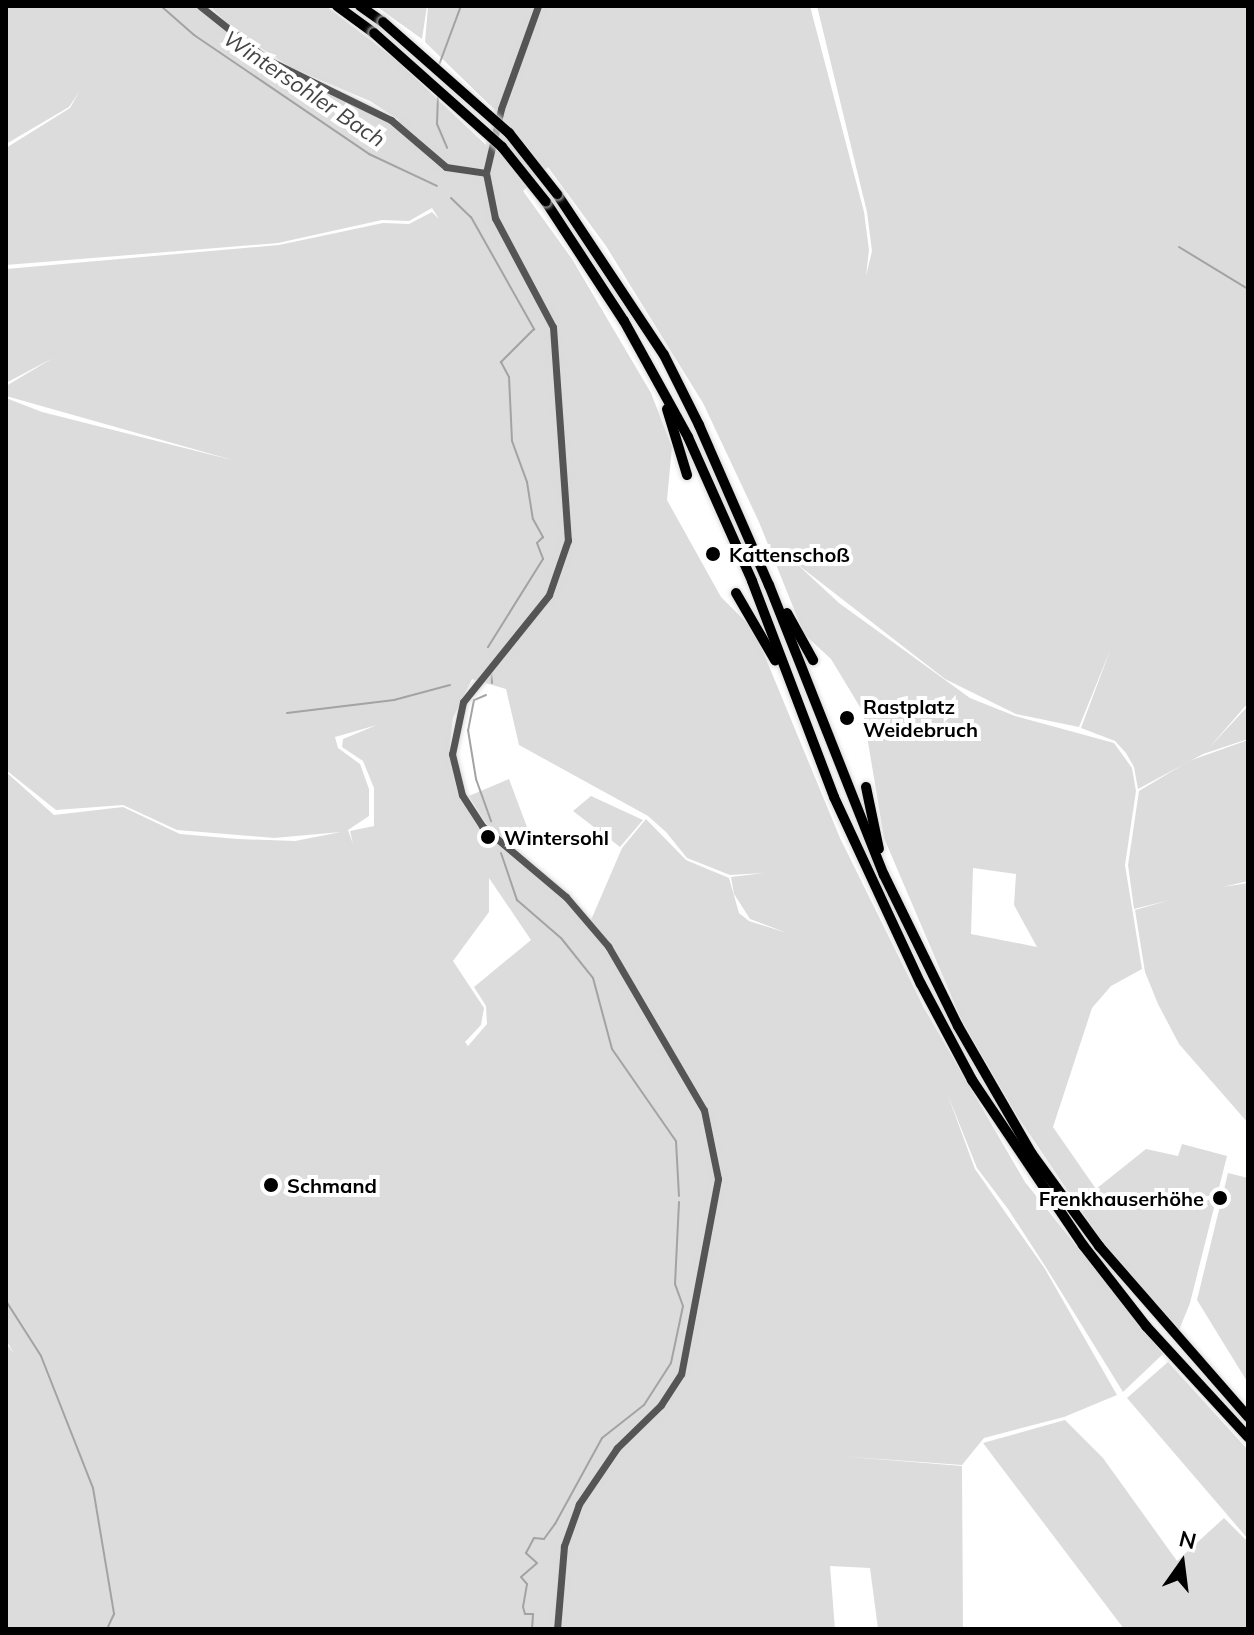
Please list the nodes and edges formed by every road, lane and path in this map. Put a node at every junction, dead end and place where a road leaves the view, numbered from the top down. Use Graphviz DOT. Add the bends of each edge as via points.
graph roads {
  1 [pos="200,6"];
  2 [pos="337,6"];
  3 [pos="360,6"];
  4 [pos="538,6"];
  5 [pos="486,173"];
  6 [pos="666,395"];
  7 [pos="687,475"];
  8 [pos="769,585"];
  9 [pos="736,593"];
  10 [pos="813,660"];
  11 [pos="789,680"];
  12 [pos="866,787"];
  13 [pos="884,875"];
  14 [pos="1248,1417"];
  15 [pos="1248,1437"];
  16 [pos="557,1629"];
  1 -- 5 [label="street" via="268,60 391,120 446,167"];
  2 -- 6 [label="highway, bridge" via="502,147 546,202"];
  3 -- 8 [label="highway, bridge" via="509,133 557,194 664,355"];
  4 -- 5 [label="street" via="501,109"];
  5 -- 16 [label="street" via="495,218 553,327 568,540 549,595 469,692 456,719 452,754 467,803 490,834 587,917 608,946 692,1085 716,1153 717,1197 681,1374 661,1405 617,1448 579,1504 564,1546"];
  6 -- 7 [label="highway"];
  6 -- 11 [label="highway" via="729,528"];
  8 -- 10 [label="highway"];
  8 -- 13 [label="highway"];
  9 -- 11 [label="highway"];
  11 -- 15 [label="highway" via="834,797 972,1080 1083,1245 1146,1326"];
  12 -- 13 [label="highway"];
  13 -- 14 [label="highway" via="958,1026 1032,1154 1162,1324"];
}
